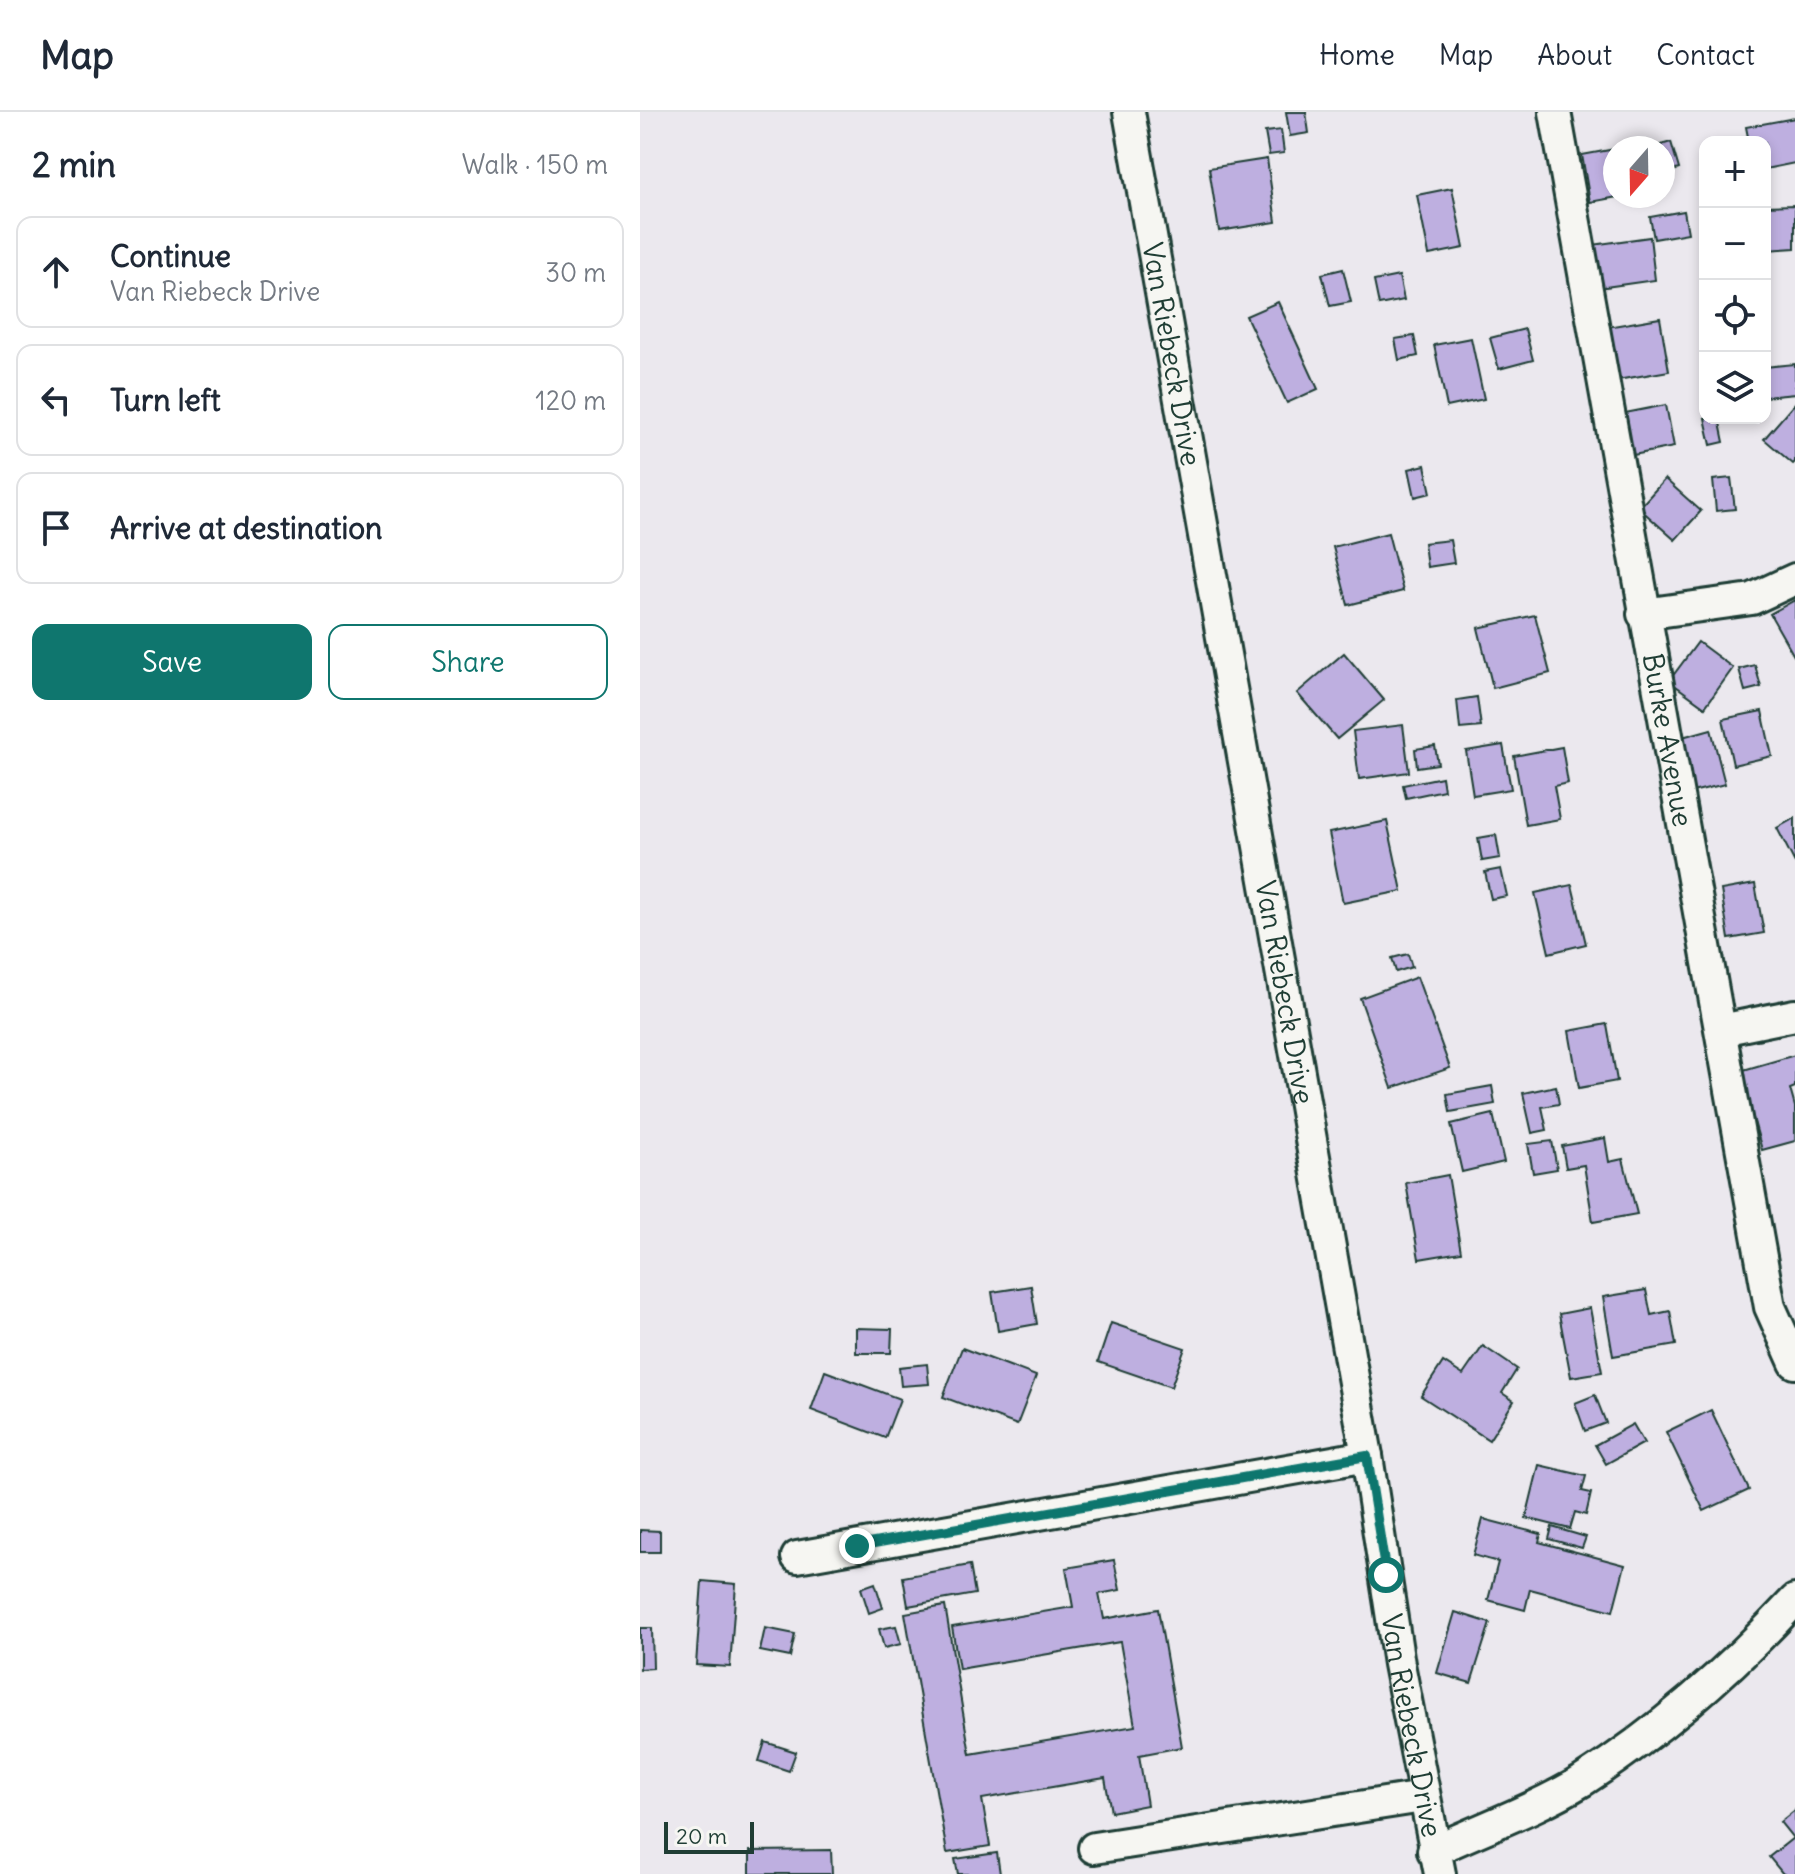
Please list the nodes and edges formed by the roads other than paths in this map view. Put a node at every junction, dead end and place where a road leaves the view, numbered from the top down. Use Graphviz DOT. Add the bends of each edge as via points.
graph roads {
  1 [pos="1129,112"];
  2 [pos="1555,112"];
  3 [pos="1795,579"];
  4 [pos="1643,614"];
  5 [pos="1795,1015"];
  6 [pos="1721,1030"];
  7 [pos="1795,1363"];
  8 [pos="1367,1456"];
  9 [pos="797,1557"];
  10 [pos="1790,1617"];
  11 [pos="1423,1797"];
  12 [pos="1094,1848"];
  13 [pos="1437,1863"];
  1 -- 8 [label="street, Van Riebeck Drive"];
  2 -- 4 [label="street, Burke Avenue"];
  3 -- 4 [label="street" via="1752,599"];
  4 -- 6 [label="street, Burke Avenue"];
  5 -- 6 [label="street"];
  6 -- 7 [label="street, Burke Avenue" via="1770,1307"];
  8 -- 9 [label="street"];
  8 -- 11 [label="street, Van Riebeck Drive"];
  10 -- 13 [label="street" via="1679,1710 1579,1783"];
  11 -- 12 [label="street"];
  11 -- 13 [label="street, Van Riebeck Drive"];
}
